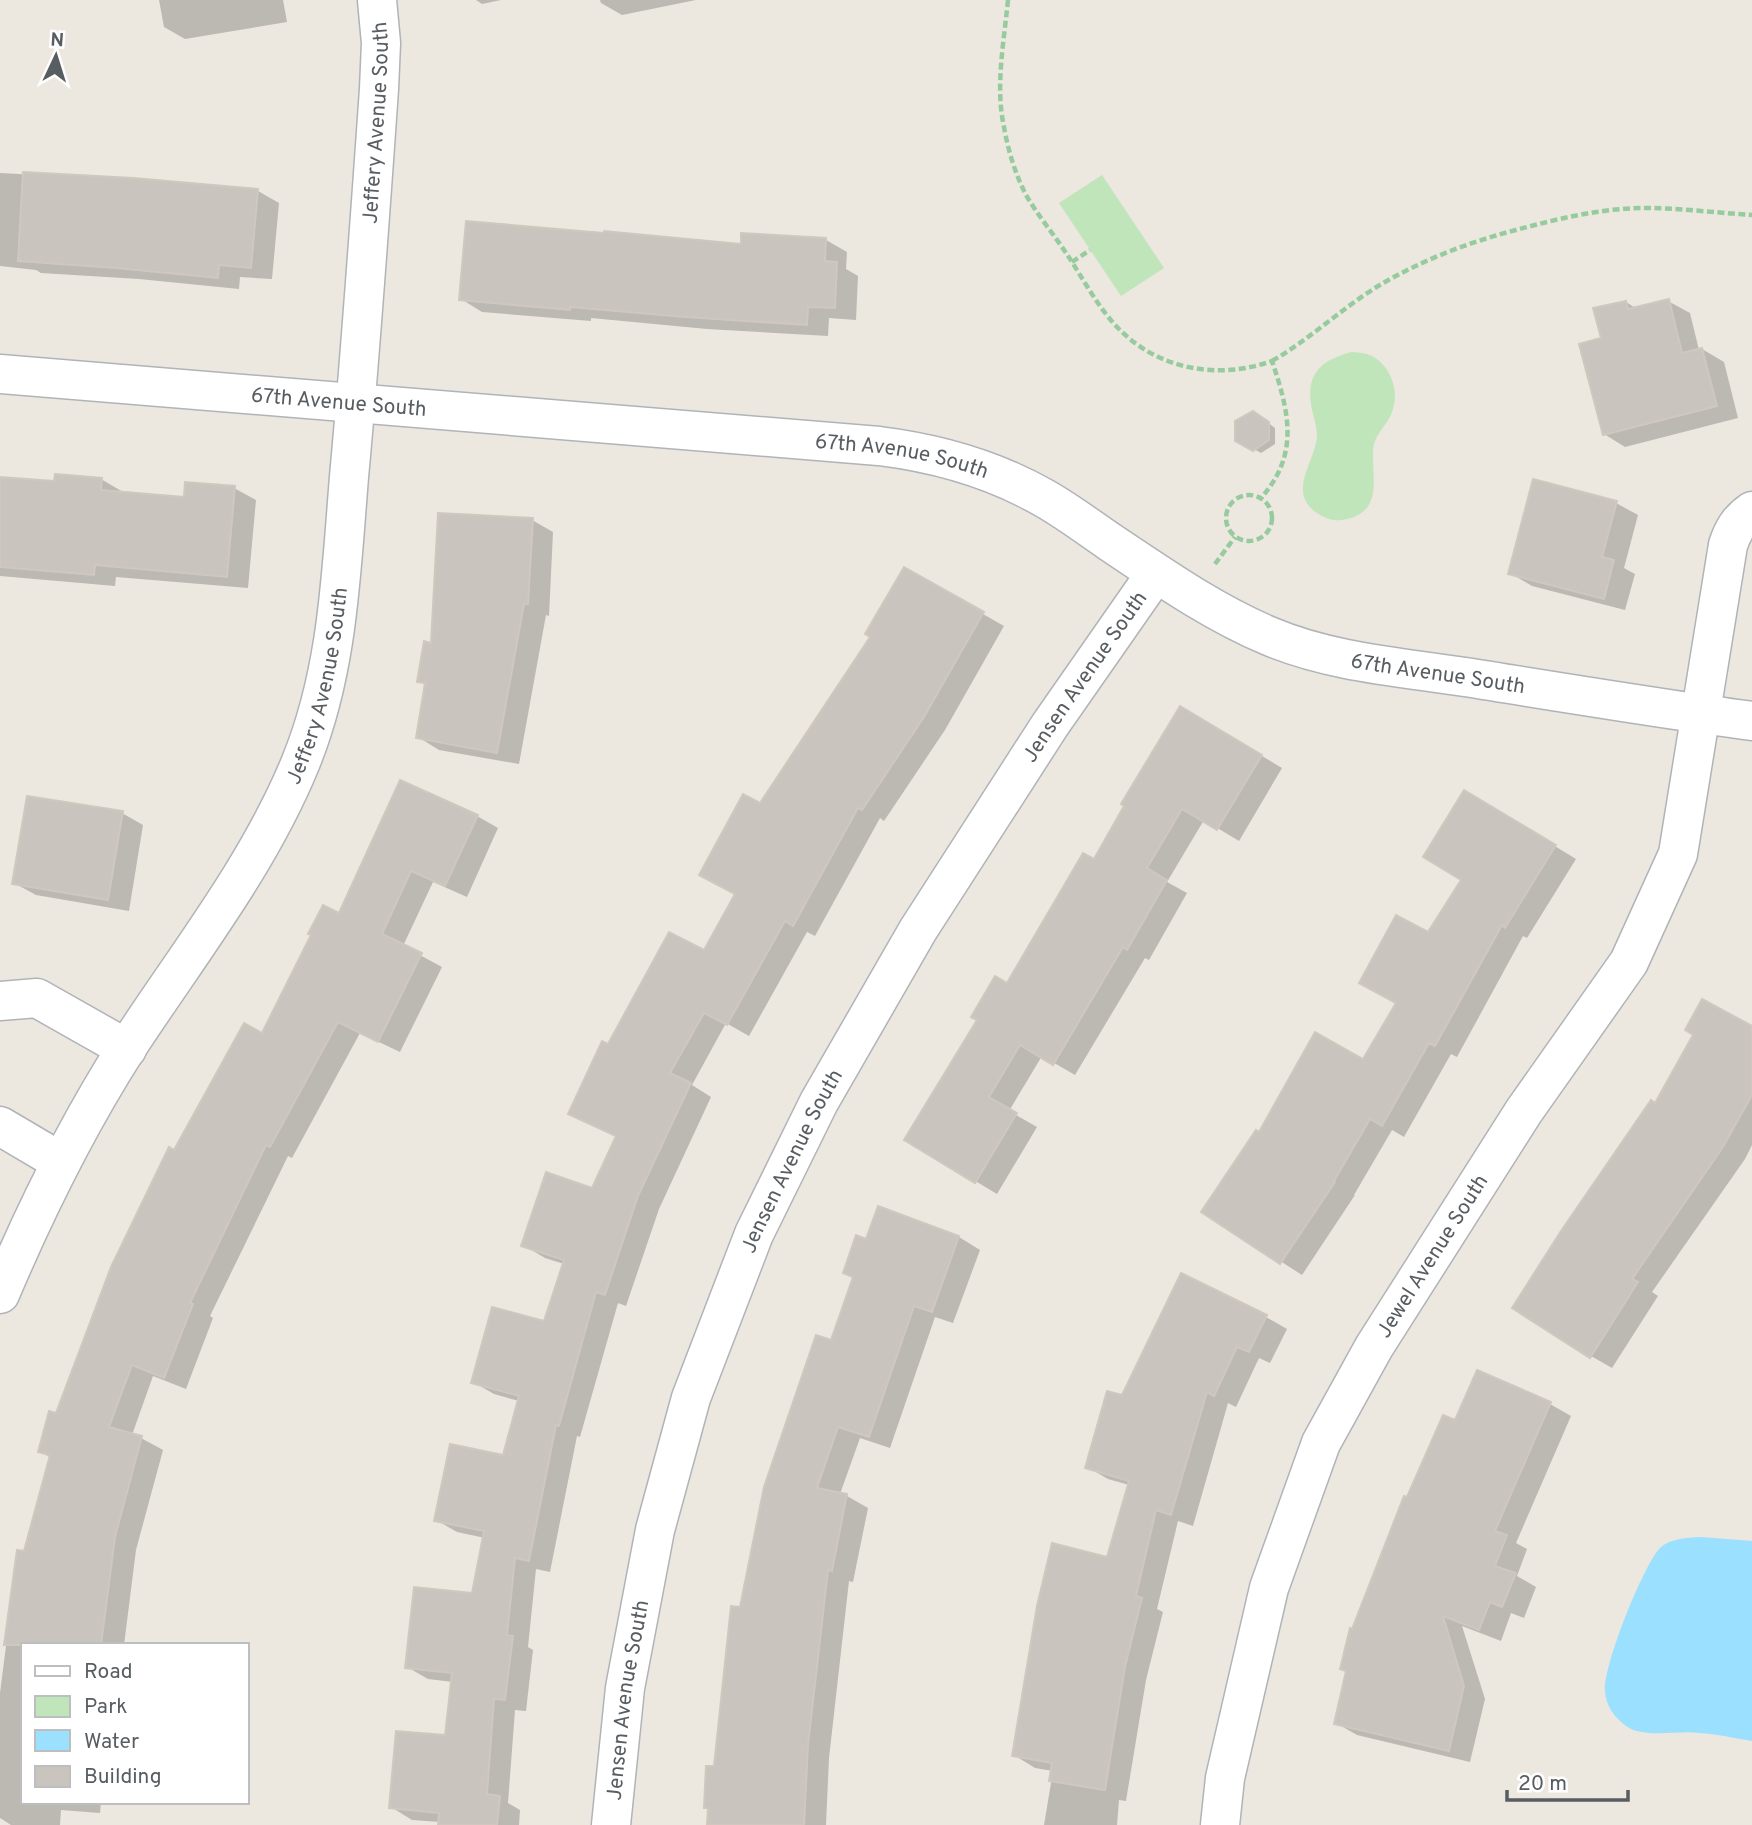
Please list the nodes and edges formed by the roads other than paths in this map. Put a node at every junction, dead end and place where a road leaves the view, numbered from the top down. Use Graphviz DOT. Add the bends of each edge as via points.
graph roads {
  1 [pos="377,0"];
  2 [pos="0,373"];
  3 [pos="356,403"];
  4 [pos="1752,511"];
  5 [pos="1156,573"];
  6 [pos="1701,714"];
  7 [pos="1752,721"];
  8 [pos="0,1001"];
  9 [pos="127,1049"];
  10 [pos="0,1126"];
  11 [pos="61,1162"];
  12 [pos="0,1294"];
  13 [pos="611,1825"];
  14 [pos="1220,1825"];
  1 -- 3 [label="street, Jeffery Avenue South" via="379,89"];
  2 -- 3 [label="street, 67th Avenue South"];
  3 -- 5 [label="street, 67th Avenue South" via="913,450 1015,483"];
  3 -- 9 [label="street, Jeffery Avenue South" via="330,666 301,761 254,857"];
  4 -- 6 [label="street, Jewel Avenue South" via="1733,531 1728,545"];
  5 -- 6 [label="street, 67th Avenue South" via="1242,624 1301,648 1373,664"];
  5 -- 13 [label="street, Jensen Avenue South" via="1050,725 918,929 819,1102 754,1234 691,1398 655,1530 625,1688"];
  6 -- 7 [label="street, 67th Avenue South"];
  6 -- 14 [label="street, Jewel Avenue South" via="1678,854 1629,962 1524,1111 1374,1347 1321,1443 1269,1588 1225,1778"];
  8 -- 9 [label="street" via="37,998"];
  9 -- 11 [label="street, Jeffery Avenue South"];
  10 -- 11 [label="street"];
  11 -- 12 [label="street, Jeffery Avenue South"];
}
